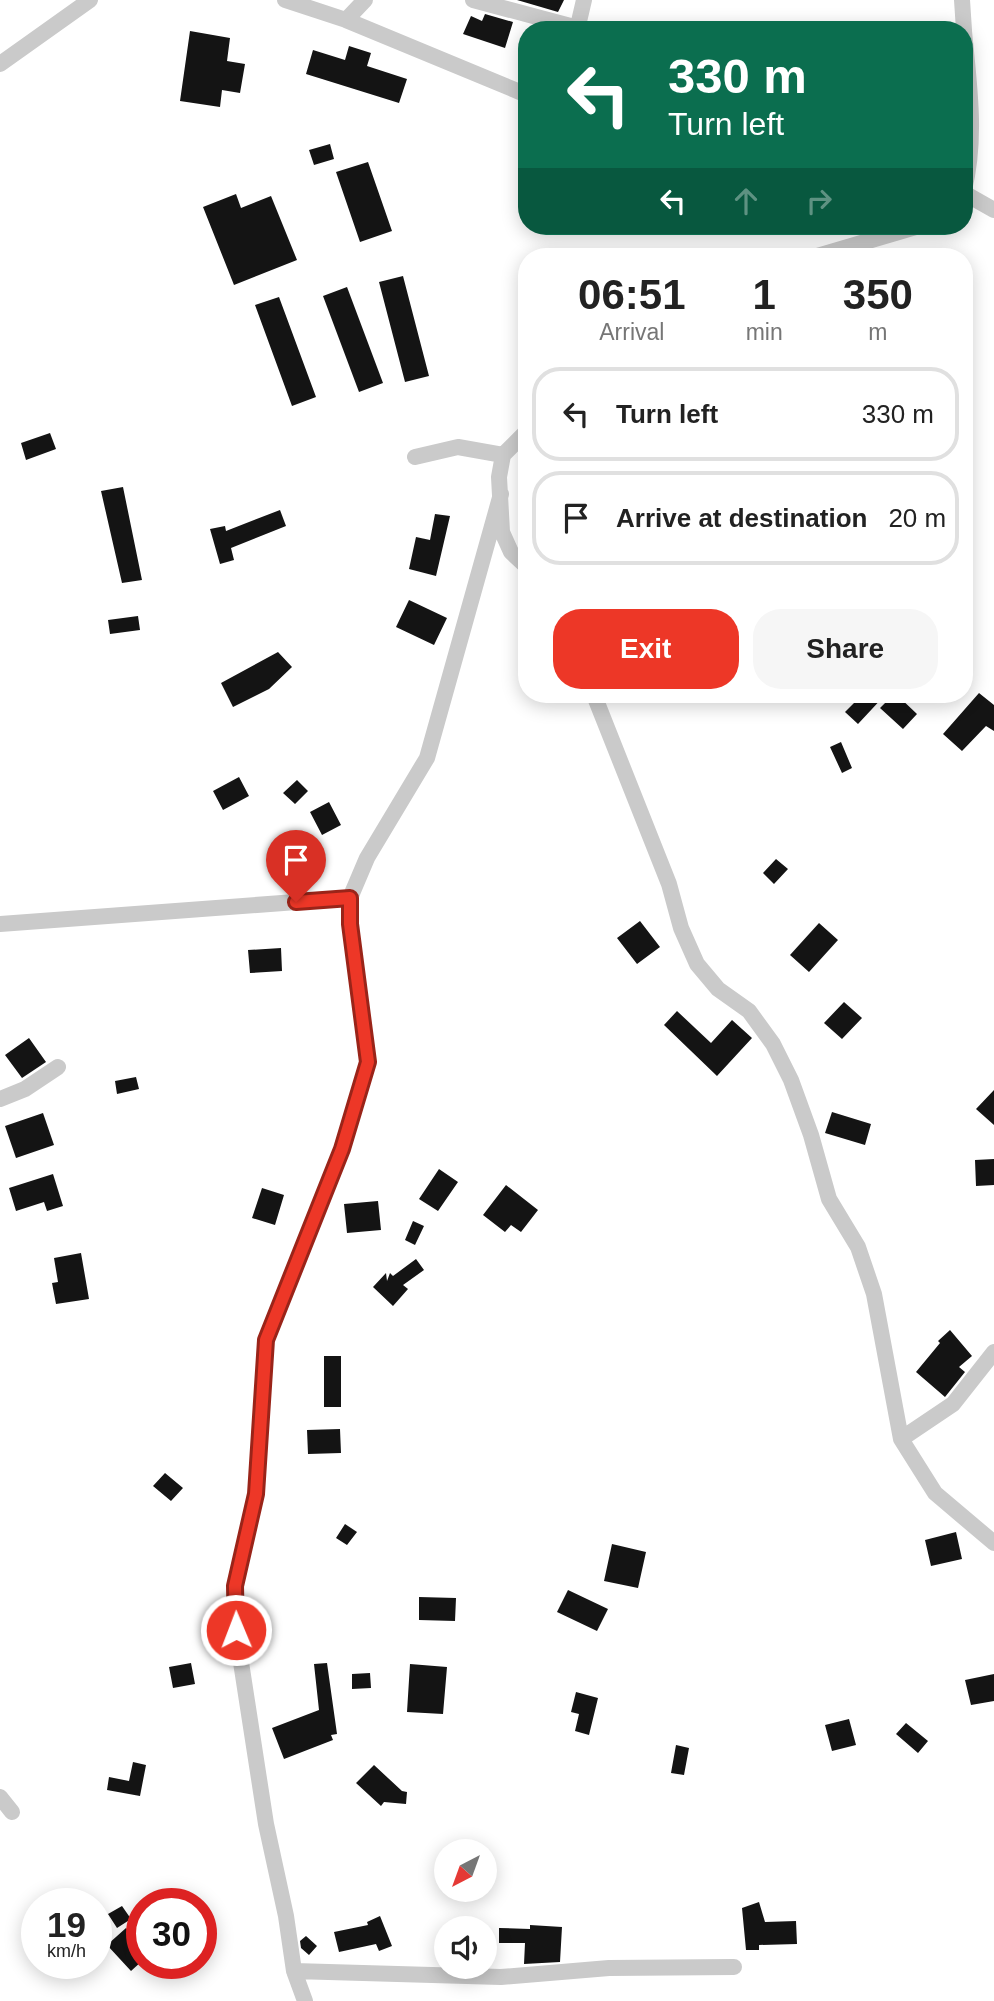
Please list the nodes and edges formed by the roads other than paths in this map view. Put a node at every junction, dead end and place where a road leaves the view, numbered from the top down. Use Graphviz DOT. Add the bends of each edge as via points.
graph roads {
  1 [pos="90,0"];
  2 [pos="285,0"];
  3 [pos="365,0"];
  4 [pos="473,0"];
  5 [pos="584,0"];
  6 [pos="962,0"];
  7 [pos="346,20"];
  8 [pos="548,21"];
  9 [pos="579,21"];
  10 [pos="963,21"];
  11 [pos="0,64"];
  12 [pos="518,91"];
  13 [pos="889,235"];
  14 [pos="844,248"];
  15 [pos="518,439"];
  16 [pos="503,455"];
  17 [pos="415,457"];
  18 [pos="501,494"];
  19 [pos="518,559"];
  20 [pos="597,703"];
  21 [pos="350,898"];
  22 [pos="0,924"];
  23 [pos="58,1067"];
  24 [pos="0,1099"];
  25 [pos="994,1352"];
  26 [pos="901,1438"];
  27 [pos="994,1544"];
  28 [pos="0,1797"];
  29 [pos="12,1812"];
  30 [pos="734,1967"];
  31 [pos="294,1971"];
  32 [pos="304,2001"];
  1 -- 11 [label="street"];
  2 -- 7 [label="street"];
  3 -- 7 [label="street"];
  4 -- 8 [label="street"];
  5 -- 9 [label="street"];
  6 -- 10 [label="street"];
  7 -- 12 [label="street"];
  13 -- 14 [label="street"];
  15 -- 16 [label="street"];
  16 -- 17 [label="street" via="457,447"];
  16 -- 18 [label="street"];
  18 -- 19 [label="street" via="502,532"];
  18 -- 21 [label="street" via="427,758 367,858"];
  20 -- 26 [label="street" via="697,964 718,989 749,1012 773,1044 791,1080 829,1199 858,1247 874,1294"];
  21 -- 22 [label="street"];
  21 -- 31 [label="street" via="368,1062 342,1149 266,1340 256,1494 235,1586 236,1630 254,1754"];
  23 -- 24 [label="street"];
  25 -- 26 [label="street" via="953,1404"];
  26 -- 27 [label="street" via="934,1493"];
  28 -- 29 [label="street"];
  30 -- 31 [label="street" via="609,1968 501,1977"];
  31 -- 32 [label="street"];
}
